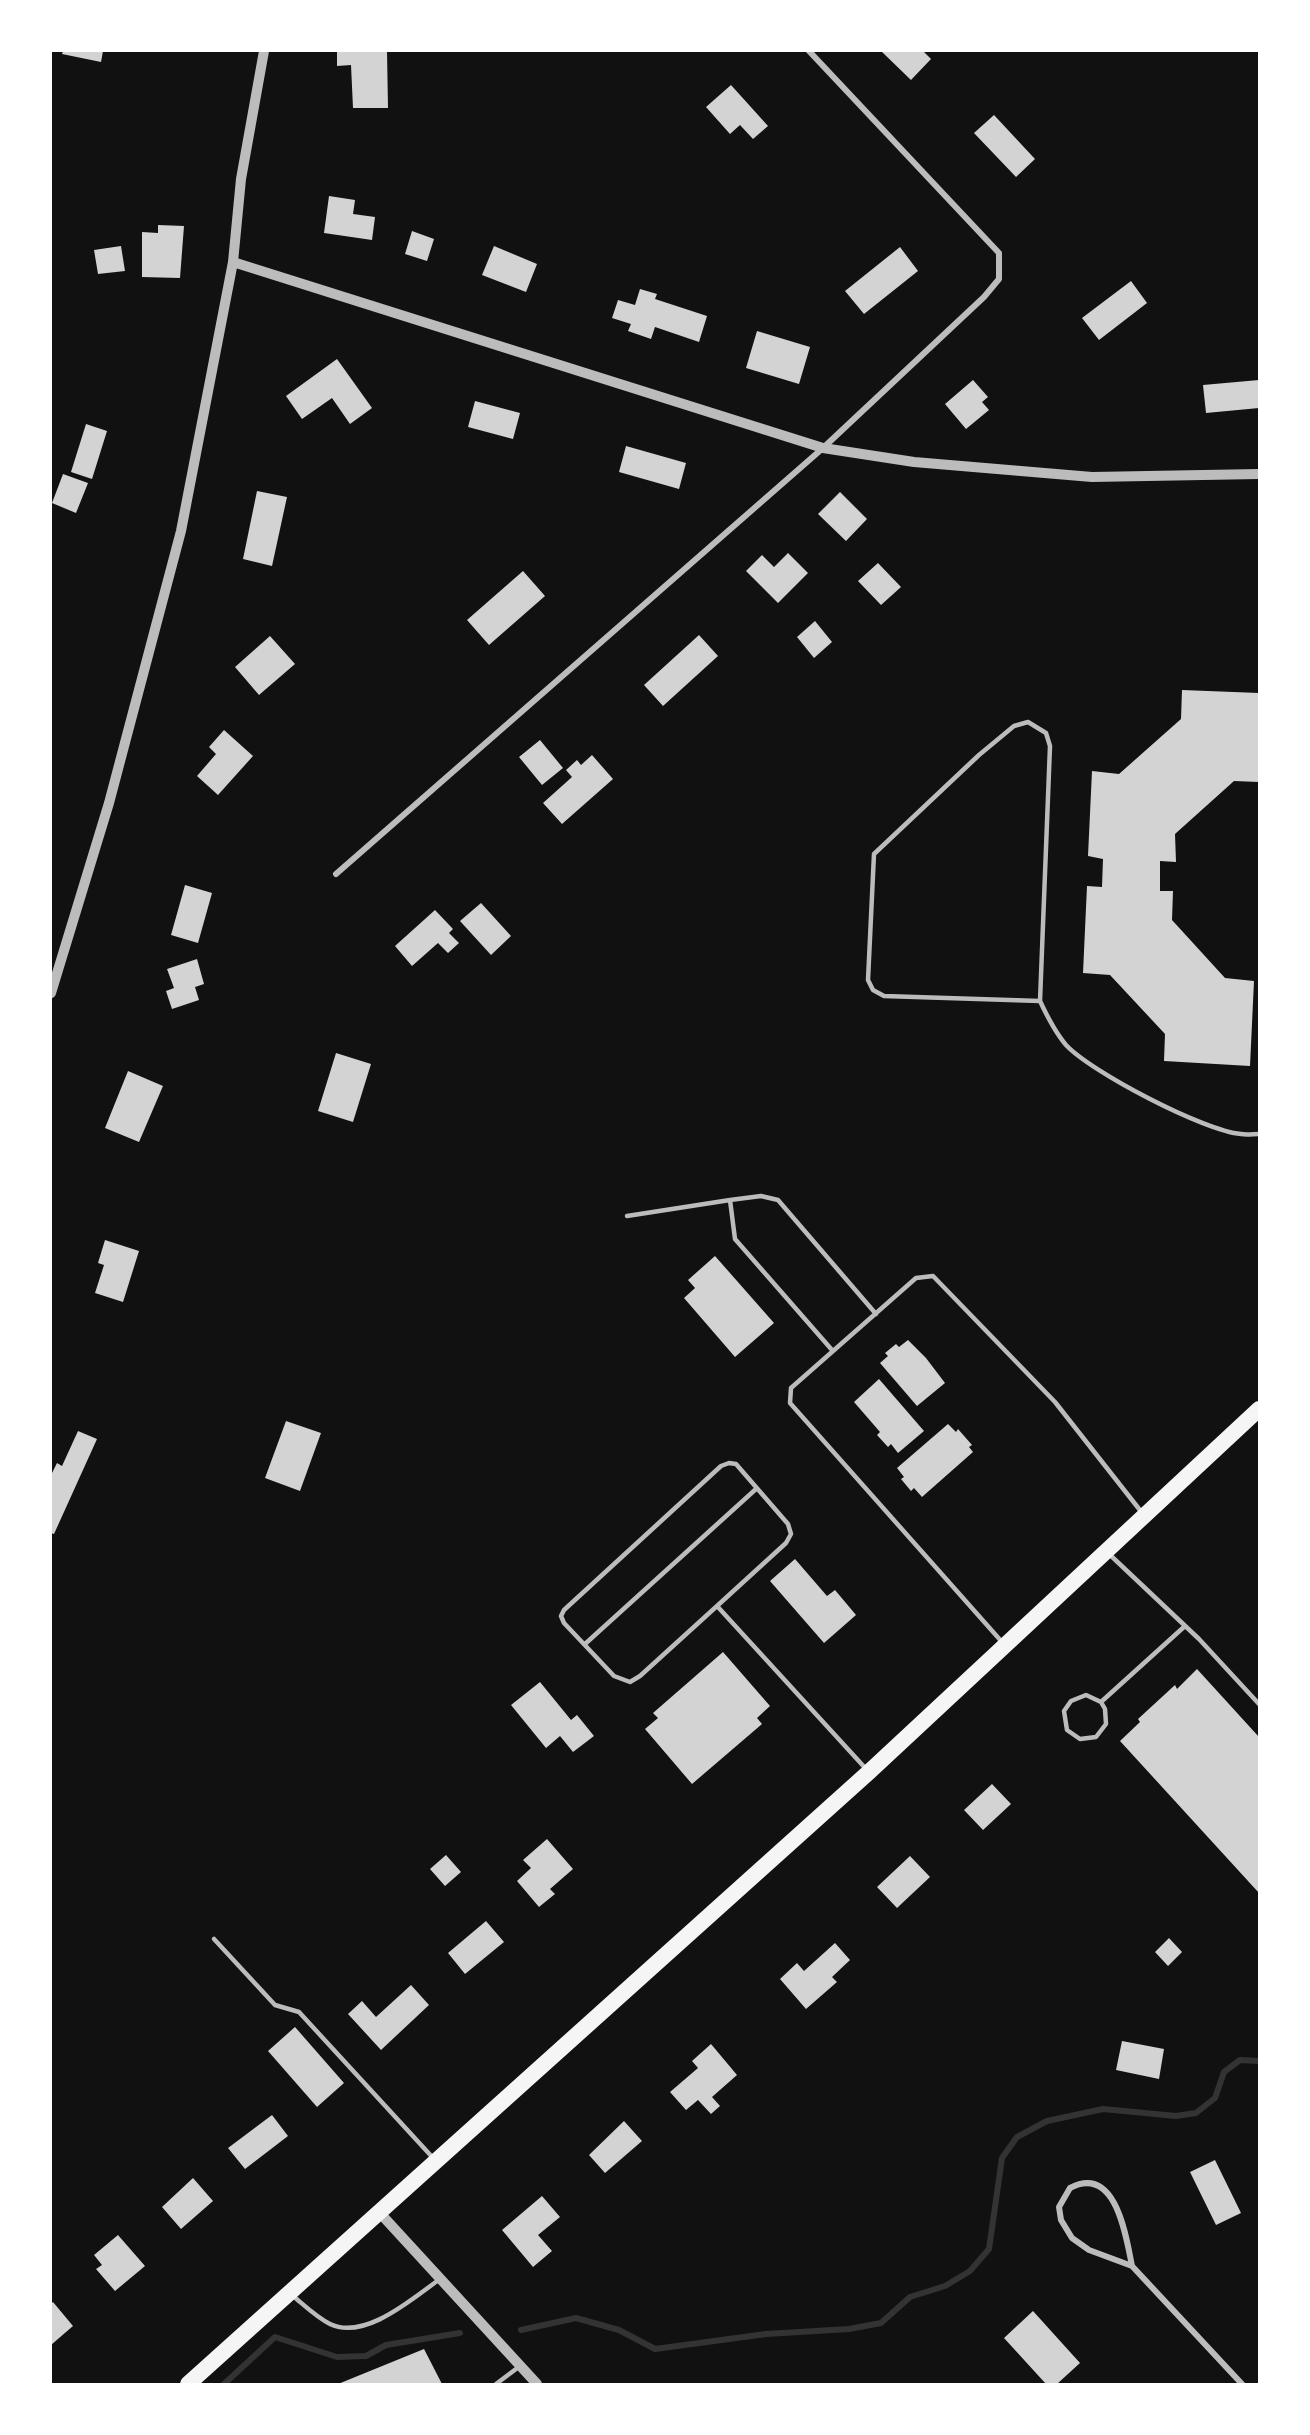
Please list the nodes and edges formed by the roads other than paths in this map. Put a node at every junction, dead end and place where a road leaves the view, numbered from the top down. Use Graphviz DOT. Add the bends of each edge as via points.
graph roads {
  1 [pos="264,51"];
  2 [pos="809,51"];
  3 [pos="233,262"];
  4 [pos="823,448"];
  5 [pos="1259,474"];
  6 [pos="336,874"];
  7 [pos="51,993"];
  8 [pos="1040,1001"];
  9 [pos="1259,1134"];
  10 [pos="730,1200"];
  11 [pos="627,1216"];
  12 [pos="876,1314"];
  13 [pos="832,1350"];
  14 [pos="1259,1408"];
  15 [pos="756,1489"];
  16 [pos="1145,1516"];
  17 [pos="1106,1551"];
  18 [pos="717,1606"];
  19 [pos="1185,1626"];
  20 [pos="585,1644"];
  21 [pos="1005,1646"];
  22 [pos="1101,1702"];
  23 [pos="1259,1704"];
  24 [pos="869,1772"];
  25 [pos="214,1939"];
  26 [pos="435,2161"];
  27 [pos="379,2212"];
  28 [pos="1132,2266"];
  29 [pos="440,2279"];
  30 [pos="289,2293"];
  31 [pos="520,2366"];
  32 [pos="188,2384"];
  33 [pos="496,2384"];
  34 [pos="537,2384"];
  35 [pos="1242,2384"];
  1 -- 3 [label="street" via="241,179"];
  2 -- 4 [label="street" via="999,254 999,279 984,297"];
  3 -- 4 [label="street"];
  3 -- 7 [label="street" via="181,531 110,804"];
  4 -- 5 [label="street" via="938,465 1092,477"];
  4 -- 6 [label="street"];
  8 -- 8 [label="lane" via="884,996 873,990 868,980 874,854 979,755 1014,726 1028,722 1046,733 1050,747"];
  8 -- 9 [label="lane" via="1066,1045 1089,1064 1150,1099 1216,1128"];
  10 -- 11 [label="lane"];
  10 -- 12 [label="lane" via="761,1196 778,1200"];
  10 -- 13 [label="lane" via="735,1239"];
  12 -- 13 [label="lane"];
  12 -- 16 [label="lane" via="916,1278 927,1275 939,1279 1055,1402"];
  13 -- 21 [label="lane" via="791,1388 790,1403"];
  14 -- 16 [label="highway"];
  15 -- 18 [label="lane" via="788,1524 791,1534"];
  15 -- 20 [label="lane"];
  15 -- 20 [label="lane" via="733,1463 721,1466 562,1612 564,1623"];
  16 -- 17 [label="highway"];
  17 -- 19 [label="lane"];
  17 -- 21 [label="highway"];
  18 -- 20 [label="lane" via="630,1682 614,1676"];
  18 -- 24 [label="lane"];
  19 -- 22 [label="lane"];
  19 -- 23 [label="lane"];
  21 -- 24 [label="highway"];
  22 -- 22 [label="lane" via="1086,1695 1071,1701 1064,1711 1067,1730 1080,1739 1096,1737 1106,1724"];
  24 -- 26 [label="highway"];
  25 -- 26 [label="lane" via="275,2006 299,2012"];
  26 -- 27 [label="highway"];
  27 -- 29 [label="street"];
  27 -- 30 [label="highway"];
  28 -- 28 [label="street" via="1110,2195 1100,2185 1091,2183 1070,2188 1059,2207 1061,2220 1072,2238 1089,2250"];
  28 -- 35 [label="street"];
  29 -- 30 [label="lane" via="399,2308 357,2328 330,2324"];
  29 -- 31 [label="street"];
  30 -- 32 [label="highway"];
  31 -- 33 [label="lane"];
  31 -- 34 [label="street"];
}
